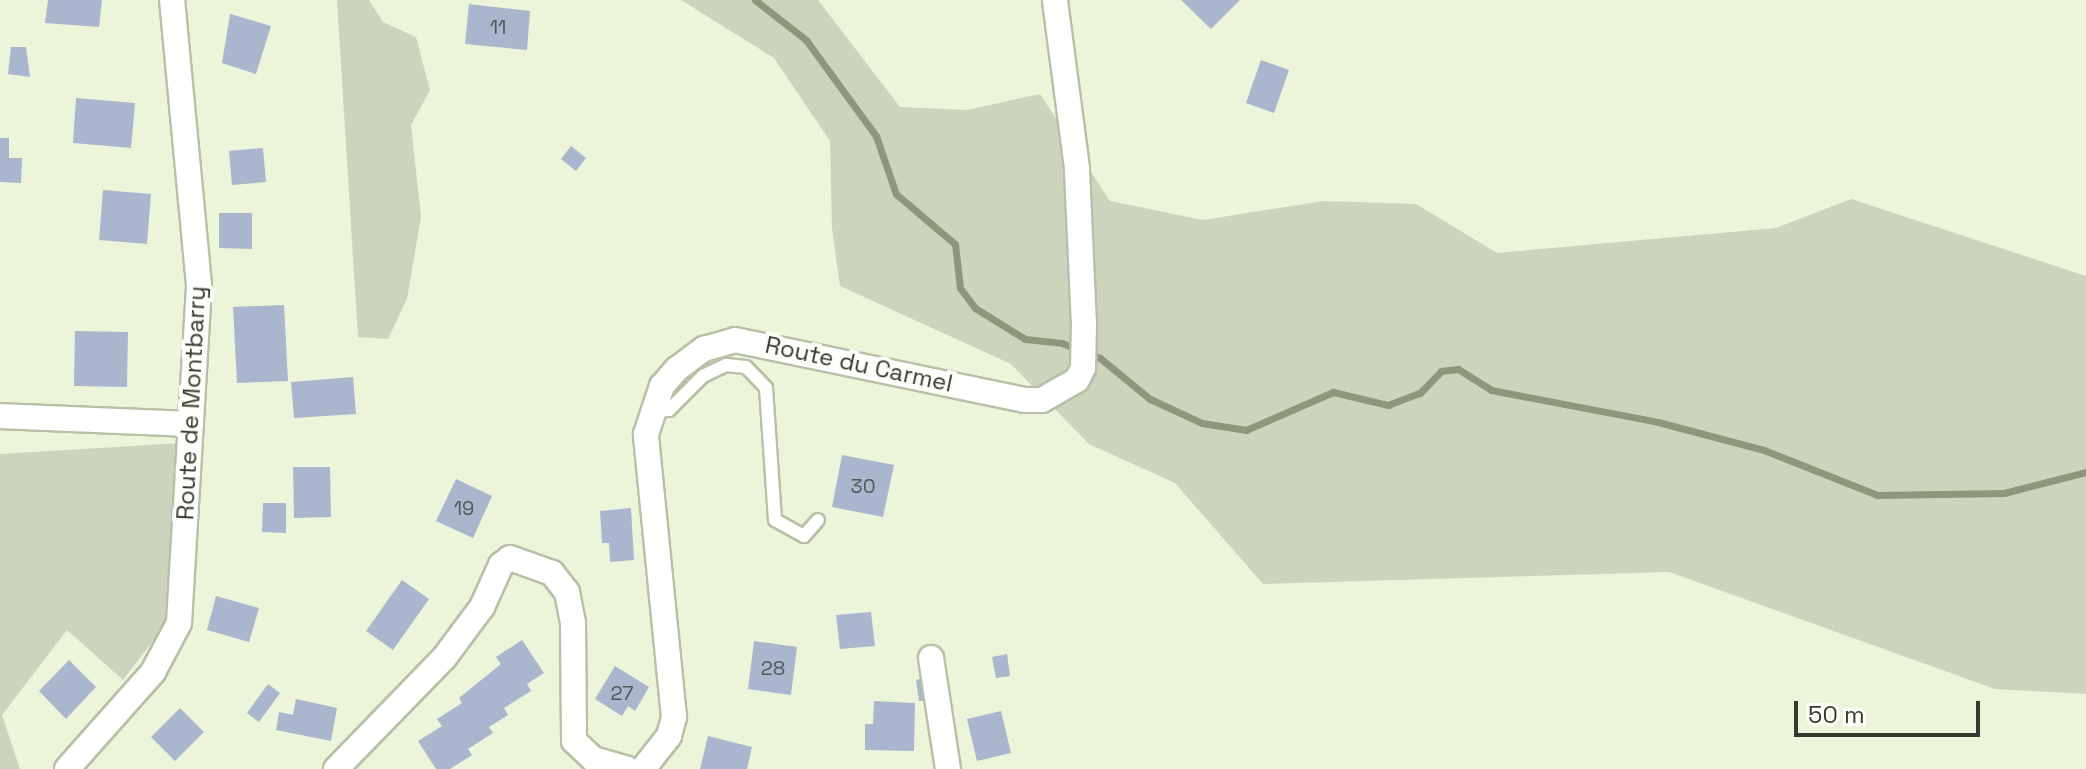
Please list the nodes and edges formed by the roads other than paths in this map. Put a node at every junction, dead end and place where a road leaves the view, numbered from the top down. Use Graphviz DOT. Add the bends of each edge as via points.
graph roads {
  1 [pos="172,0"];
  2 [pos="1055,0"];
  3 [pos="652,411"];
  4 [pos="0,416"];
  5 [pos="191,424"];
  6 [pos="818,520"];
  7 [pos="931,658"];
  8 [pos="574,741"];
  9 [pos="67,769"];
  10 [pos="336,769"];
  11 [pos="571,769"];
  12 [pos="627,769"];
  13 [pos="643,769"];
  14 [pos="948,769"];
  1 -- 5 [label="street, Route de Montbarry" via="199,285"];
  2 -- 3 [label="street, Route du Carmel" via="1077,168 1084,325 1083,368 1063,391 1025,400 735,340 704,349 677,369 662,386"];
  3 -- 6 [label="lane" via="669,410 703,376 726,365 746,367 766,388 775,520 804,536"];
  3 -- 13 [label="street, Route du Carmel" via="646,434 674,717 669,736"];
  4 -- 5 [label="street"];
  5 -- 9 [label="street, Route de Montbarry" via="179,623 153,672"];
  7 -- 14 [label="street"];
  8 -- 10 [label="street" via="573,622 567,592 552,573 510,558 444,658"];
  8 -- 11 [label="street"];
  8 -- 12 [label="street" via="593,759"];
}
